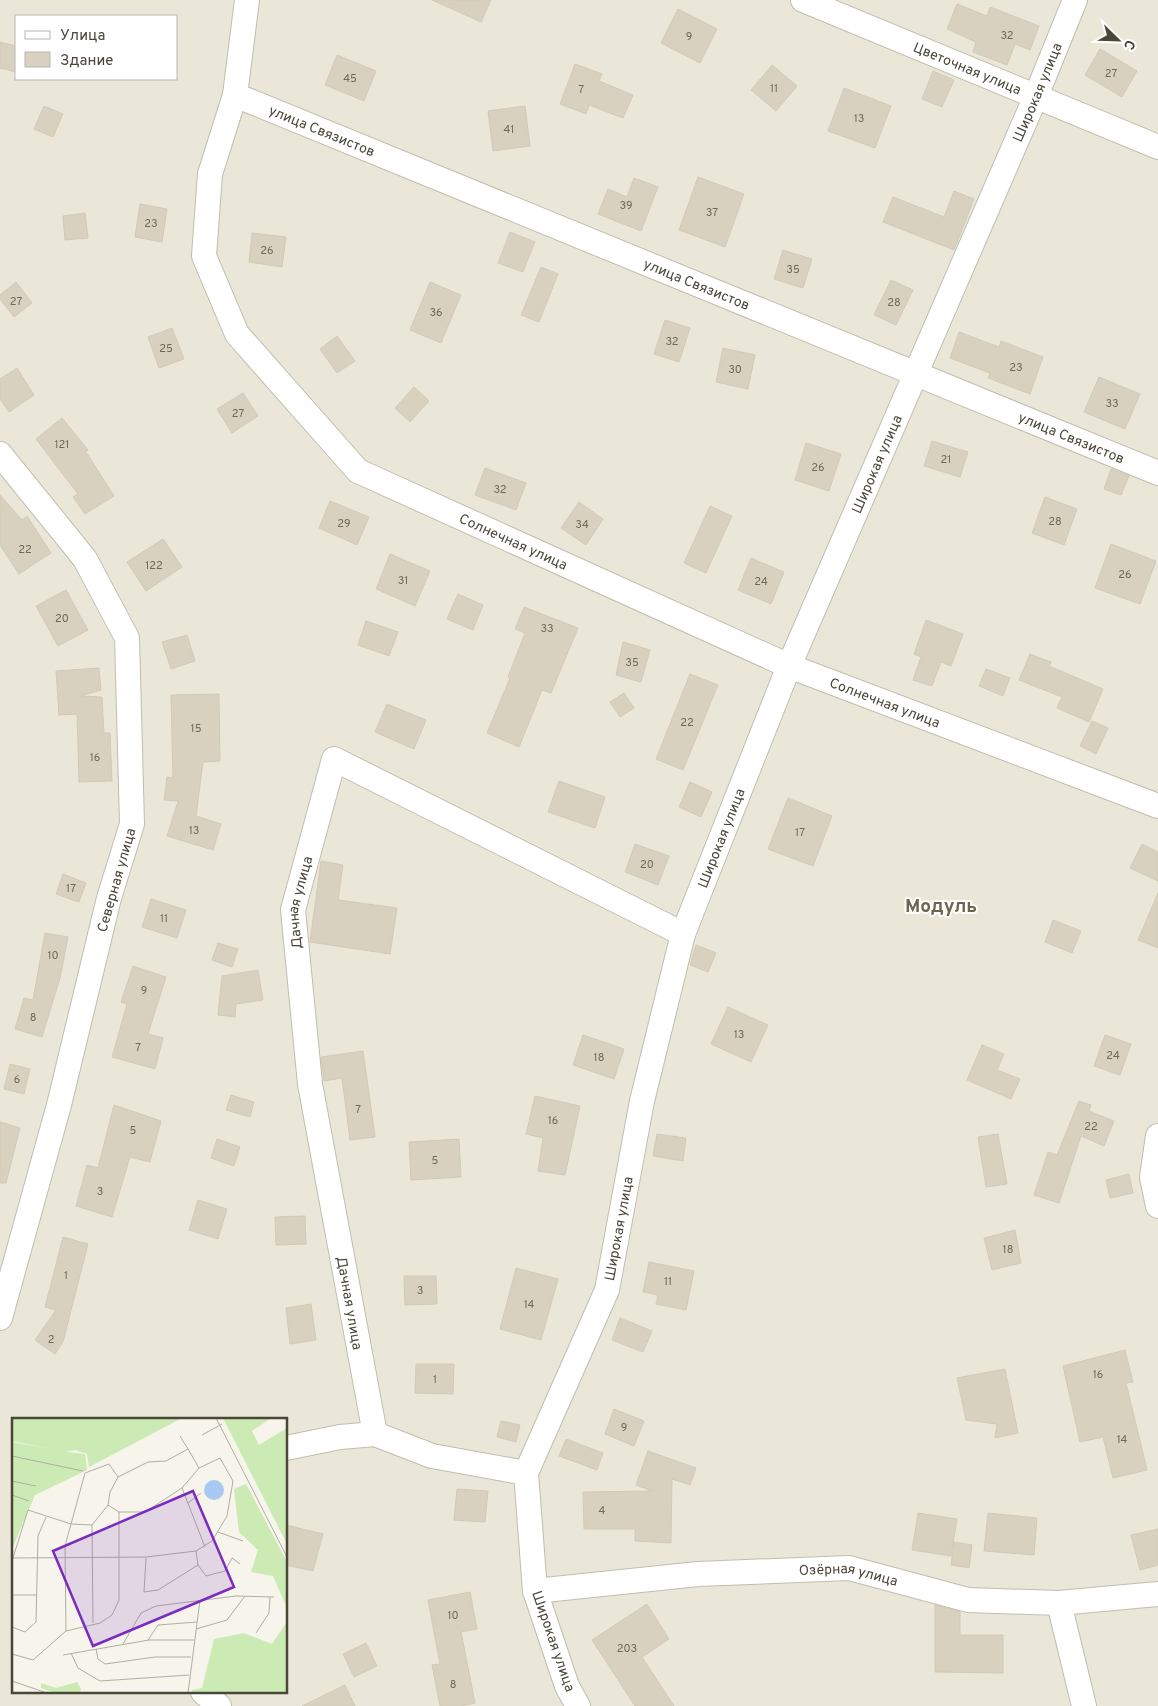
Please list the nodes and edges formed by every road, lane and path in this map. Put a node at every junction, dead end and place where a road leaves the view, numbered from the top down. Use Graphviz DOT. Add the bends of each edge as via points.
graph roads {
  1 [pos="247,0"];
  2 [pos="803,0"];
  3 [pos="1075,0"];
  4 [pos="235,95"];
  5 [pos="1036,96"];
  6 [pos="1158,147"];
  7 [pos="916,375"];
  8 [pos="0,454"];
  9 [pos="1158,473"];
  10 [pos="789,666"];
  11 [pos="1158,806"];
  12 [pos="683,934"];
  13 [pos="1158,1136"];
  14 [pos="1158,1206"];
  15 [pos="1,1308"];
  16 [pos="374,1434"];
  17 [pos="288,1448"];
  18 [pos="526,1474"];
  19 [pos="535,1591"];
  20 [pos="1158,1594"];
  21 [pos="1059,1603"];
  22 [pos="205,1694"];
  23 [pos="218,1706"];
  24 [pos="578,1706"];
  25 [pos="1084,1706"];
  1 -- 4 [label="street, Солнечная улица"];
  2 -- 5 [label="street, Цветочная улица"];
  3 -- 5 [label="street, Широкая улица"];
  4 -- 7 [label="street, улица Связистов"];
  4 -- 10 [label="street, Солнечная улица" via="210,174 204,256 237,334 358,471"];
  5 -- 6 [label="street, Цветочная улица"];
  5 -- 7 [label="street, Широкая улица"];
  7 -- 9 [label="street, улица Связистов"];
  7 -- 10 [label="street, Широкая улица"];
  8 -- 15 [label="street, Северная улица" via="85,559 126,638 132,824 109,898 59,1105"];
  10 -- 11 [label="street, Солнечная улица"];
  10 -- 12 [label="street, Широкая улица"];
  12 -- 16 [label="street, Дачная улица" via="334,760 293,910 310,1084"];
  12 -- 18 [label="street, Широкая улица" via="642,1101 607,1290"];
  13 -- 14 [label="street" via="1152,1177"];
  16 -- 17 [label="street"];
  16 -- 18 [label="street" via="432,1456"];
  18 -- 19 [label="street, Широкая улица"];
  19 -- 21 [label="street, Озёрная улица" via="698,1574 848,1568 968,1600"];
  19 -- 24 [label="street, Широкая улица" via="567,1686"];
  20 -- 21 [label="street, Озёрная улица"];
  21 -- 25 [label="street"];
  22 -- 23 [label="street"];
}
